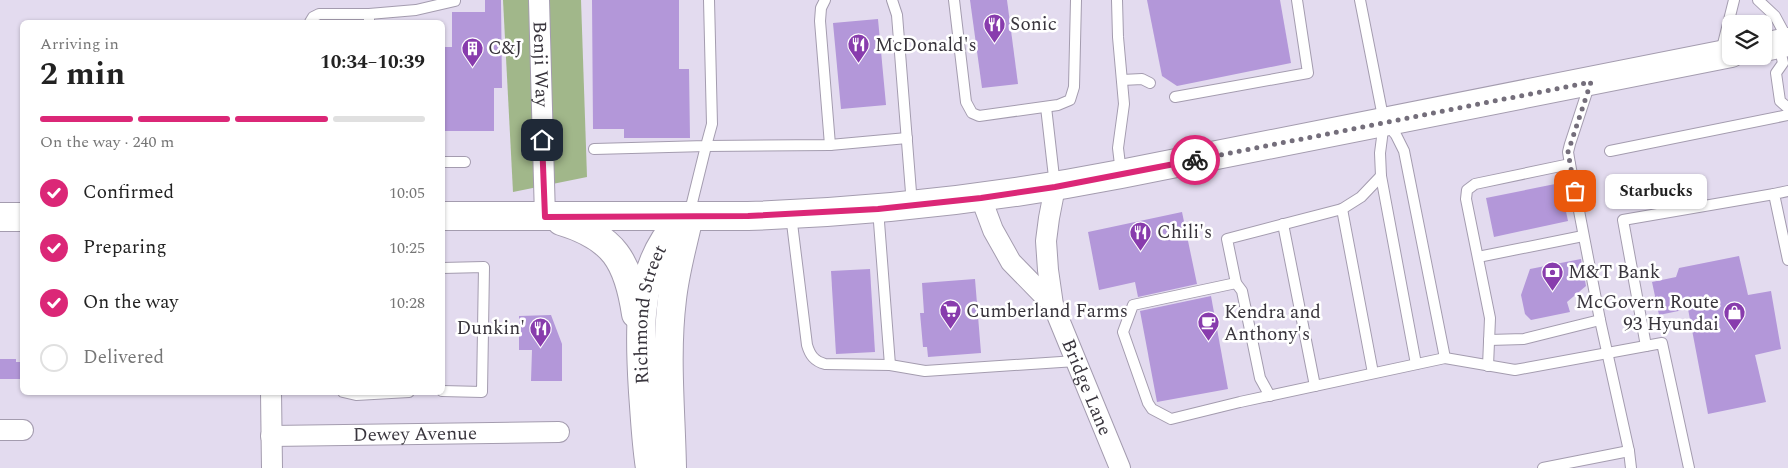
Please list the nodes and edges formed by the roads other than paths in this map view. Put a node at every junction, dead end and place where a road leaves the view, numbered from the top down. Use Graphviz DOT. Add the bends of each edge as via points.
graph roads {
  1 [pos="539,0"];
  2 [pos="709,0"];
  3 [pos="825,0"];
  4 [pos="892,0"];
  5 [pos="954,0"];
  6 [pos="1076,0"];
  7 [pos="1116,0"];
  8 [pos="1297,0"];
  9 [pos="1360,0"];
  10 [pos="1734,0"];
  11 [pos="1758,0"];
  12 [pos="455,1"];
  13 [pos="1732,15"];
  14 [pos="369,18"];
  15 [pos="312,20"];
  16 [pos="1782,50"];
  17 [pos="1722,55"];
  18 [pos="1122,80"];
  19 [pos="1591,82"];
  20 [pos="1150,83"];
  21 [pos="1175,97"];
  22 [pos="1046,107"];
  23 [pos="1788,108"];
  24 [pos="1788,115"];
  25 [pos="1384,122"];
  26 [pos="907,138"];
  27 [pos="830,145"];
  28 [pos="706,146"];
  29 [pos="594,150"];
  30 [pos="1610,151"];
  31 [pos="445,162"];
  32 [pos="465,162"];
  33 [pos="1570,164"];
  34 [pos="1121,174"];
  35 [pos="1381,176"];
  36 [pos="1055,187"];
  37 [pos="1788,191"];
  38 [pos="1774,194"];
  39 [pos="981,198"];
  40 [pos="912,206"];
  41 [pos="878,209"];
  42 [pos="1342,209"];
  43 [pos="790,215"];
  44 [pos="445,216"];
  45 [pos="689,216"];
  46 [pos="0,217"];
  47 [pos="20,217"];
  48 [pos="545,217"];
  49 [pos="1283,224"];
  50 [pos="1583,236"];
  51 [pos="1478,257"];
  52 [pos="1788,260"];
  53 [pos="445,268"];
  54 [pos="1236,283"];
  55 [pos="1053,305"];
  56 [pos="1600,320"];
  57 [pos="640,339"];
  58 [pos="1489,340"];
  59 [pos="1646,346"];
  60 [pos="1607,354"];
  61 [pos="1445,358"];
  62 [pos="1076,361"];
  63 [pos="1416,364"];
  64 [pos="890,365"];
  65 [pos="1488,366"];
  66 [pos="1373,373"];
  67 [pos="1315,386"];
  68 [pos="445,391"];
  69 [pos="271,395"];
  70 [pos="1270,396"];
  71 [pos="0,430"];
  72 [pos="23,430"];
  73 [pos="559,432"];
  74 [pos="271,436"];
  75 [pos="1629,451"];
  76 [pos="272,468"];
  77 [pos="650,468"];
  78 [pos="672,468"];
  79 [pos="1120,468"];
  80 [pos="1543,468"];
  81 [pos="1631,468"];
  82 [pos="1689,468"];
  1 -- 48 [label="street, Benji Way"];
  2 -- 28 [label="lane" via="712,124"];
  3 -- 27 [label="lane" via="820,21"];
  4 -- 26 [label="lane" via="897,15"];
  5 -- 22 [label="lane" via="969,110 984,116"];
  6 -- 22 [label="lane" via="1074,92 1066,102"];
  7 -- 18 [label="lane"];
  8 -- 21 [label="lane" via="1308,73"];
  9 -- 25 [label="lane"];
  10 -- 13 [label="lane"];
  11 -- 16 [label="lane" via="1775,16"];
  12 -- 14 [label="lane"];
  14 -- 15 [label="lane" via="319,14"];
  16 -- 23 [label="lane" via="1776,73 1780,101"];
  17 -- 19 [label="main road"];
  18 -- 20 [label="lane" via="1142,79"];
  18 -- 34 [label="lane" via="1124,108 1118,148"];
  19 -- 25 [label="main road"];
  19 -- 33 [label="lane" via="1570,144"];
  22 -- 36 [label="lane"];
  24 -- 30 [label="lane"];
  25 -- 34 [label="main road"];
  25 -- 35 [label="lane"];
  25 -- 61 [label="lane" via="1404,151"];
  26 -- 27 [label="lane"];
  26 -- 40 [label="lane"];
  27 -- 28 [label="lane"];
  28 -- 29 [label="lane"];
  28 -- 45 [label="lane"];
  31 -- 32 [label="lane"];
  33 -- 50 [label="lane"];
  33 -- 51 [label="lane" via="1475,184 1469,188 1466,197"];
  34 -- 36 [label="main road"];
  35 -- 42 [label="lane" via="1361,197"];
  35 -- 63 [label="lane"];
  36 -- 39 [label="main road"];
  36 -- 55 [label="street, Bridge Lane" via="1046,240"];
  37 -- 38 [label="lane"];
  38 -- 52 [label="lane"];
  38 -- 59 [label="lane" via="1623,220"];
  39 -- 40 [label="main road"];
  39 -- 55 [label="street, Bridge Lane" via="1011,262"];
  40 -- 41 [label="main road"];
  41 -- 43 [label="main road"];
  41 -- 64 [label="lane"];
  42 -- 49 [label="lane"];
  42 -- 66 [label="lane"];
  43 -- 45 [label="main road"];
  43 -- 64 [label="lane" via="807,345 812,357 825,364"];
  44 -- 48 [label="main road"];
  45 -- 48 [label="main road"];
  45 -- 57 [label="main road, Richmond Street" via="666,238 657,254 646,289"];
  45 -- 78 [label="main road, Richmond Street" via="676,274 669,327"];
  46 -- 47 [label="main road"];
  48 -- 57 [label="main road" via="595,234 620,259 634,296"];
  49 -- 54 [label="lane" via="1228,239"];
  49 -- 67 [label="lane"];
  50 -- 51 [label="lane"];
  50 -- 56 [label="lane"];
  51 -- 58 [label="lane" via="1490,318"];
  53 -- 68 [label="lane" via="484,268 482,392"];
  54 -- 70 [label="lane" via="1242,291 1260,378"];
  54 -- 70 [label="lane" via="1133,305 1124,332 1148,403 1152,409 1171,419"];
  55 -- 62 [label="street, Bridge Lane"];
  56 -- 58 [label="lane" via="1524,340"];
  56 -- 60 [label="lane"];
  57 -- 77 [label="main road, Richmond Street"];
  58 -- 65 [label="lane"];
  59 -- 60 [label="lane"];
  59 -- 82 [label="lane" via="1662,343"];
  60 -- 65 [label="lane" via="1516,370"];
  60 -- 75 [label="lane"];
  61 -- 63 [label="lane"];
  61 -- 65 [label="lane"];
  62 -- 64 [label="lane" via="925,371"];
  62 -- 79 [label="street, Bridge Lane"];
  63 -- 66 [label="lane"];
  66 -- 67 [label="lane"];
  67 -- 70 [label="lane"];
  69 -- 74 [label="street"];
  71 -- 72 [label="street"];
  73 -- 74 [label="street, Dewey Avenue"];
  74 -- 76 [label="street"];
  75 -- 80 [label="lane"];
  75 -- 81 [label="lane"];
}
